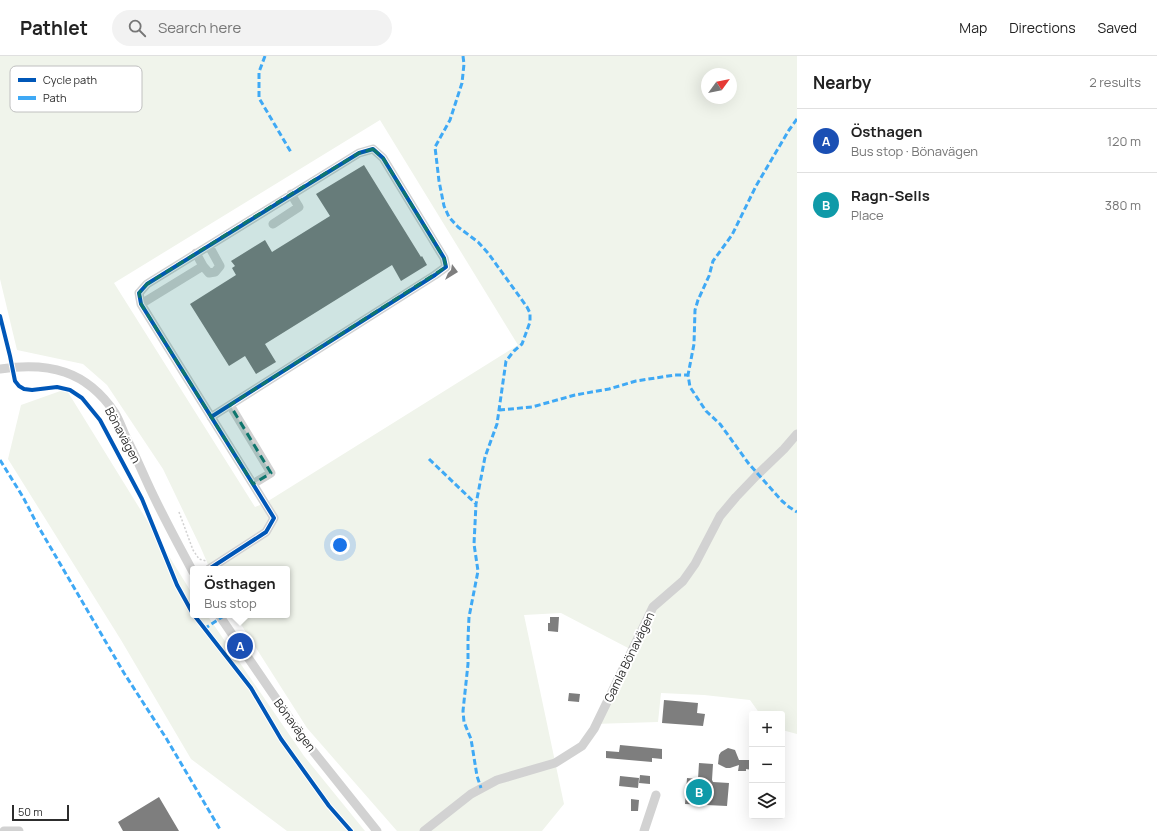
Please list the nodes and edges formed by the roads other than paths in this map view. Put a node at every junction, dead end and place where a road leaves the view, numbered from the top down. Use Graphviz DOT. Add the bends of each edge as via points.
graph roads {
  1 [pos="291,194"];
  2 [pos="273,224"];
  3 [pos="209,246"];
  4 [pos="196,253"];
  5 [pos="203,266"];
  6 [pos="142,304"];
  7 [pos="0,369"];
  8 [pos="230,405"];
  9 [pos="211,417"];
  10 [pos="797,434"];
  11 [pos="253,484"];
  12 [pos="210,564"];
  13 [pos="190,566"];
  14 [pos="221,618"];
  15 [pos="656,795"];
  16 [pos="0,824"];
  17 [pos="4,831"];
  18 [pos="19,831"];
  19 [pos="377,831"];
  20 [pos="424,831"];
  21 [pos="644,831"];
  1 -- 2 [label="street" via="299,207"];
  1 -- 3 [label="street"];
  1 -- 8 [label="street" via="359,153 373,149 383,158 444,258 446,267"];
  3 -- 4 [label="street"];
  3 -- 5 [label="street" via="220,266 215,272 210,273"];
  4 -- 5 [label="street"];
  4 -- 6 [label="street" via="147,284 139,293"];
  5 -- 6 [label="street"];
  6 -- 9 [label="street"];
  7 -- 13 [label="street, Bönavägen" via="28,367 59,370 72,374 103,398 116,414 155,500"];
  8 -- 9 [label="street"];
  8 -- 11 [label="street" via="271,472"];
  9 -- 11 [label="street"];
  10 -- 20 [label="street, Gamla Bönavägen" via="720,516 695,564 683,581 653,607 594,729 582,746 555,763 497,780 476,791"];
  11 -- 12 [label="street" via="274,518 266,532"];
  14 -- 19 [label="street, Bönavägen" via="305,740"];
  15 -- 21 [label="street"];
  16 -- 17 [label="street"];
  17 -- 18 [label="street"];
}
